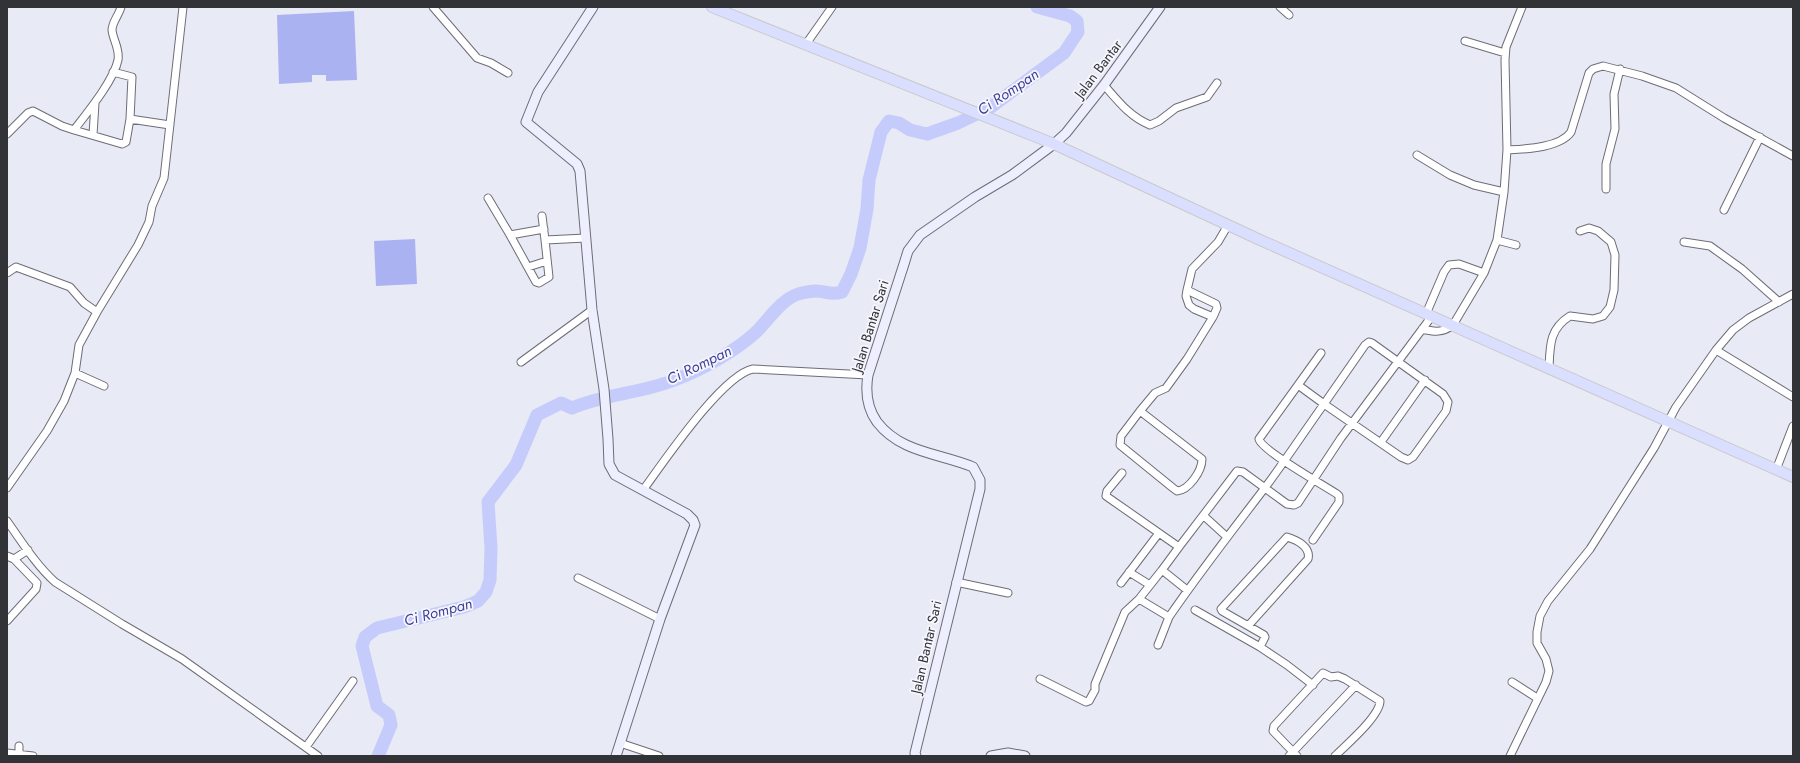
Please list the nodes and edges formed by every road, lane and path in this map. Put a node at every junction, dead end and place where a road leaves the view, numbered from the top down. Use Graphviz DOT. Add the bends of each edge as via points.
graph roads {
  1 [pos="121,7"];
  2 [pos="183,7"];
  3 [pos="433,7"];
  4 [pos="593,7"];
  5 [pos="712,7"];
  6 [pos="832,7"];
  7 [pos="1160,7"];
  8 [pos="1280,7"];
  9 [pos="1522,7"];
  10 [pos="1289,15"];
  11 [pos="1465,42"];
  12 [pos="806,44"];
  13 [pos="1505,52"];
  14 [pos="1620,69"];
  15 [pos="113,72"];
  16 [pos="508,73"];
  17 [pos="1217,83"];
  18 [pos="1104,85"];
  19 [pos="95,102"];
  20 [pos="130,120"];
  21 [pos="170,125"];
  22 [pos="74,130"];
  23 [pos="7,134"];
  24 [pos="93,135"];
  25 [pos="1760,137"];
  26 [pos="1054,144"];
  27 [pos="1507,150"];
  28 [pos="1793,155"];
  29 [pos="1417,156"];
  30 [pos="1606,189"];
  31 [pos="1504,192"];
  32 [pos="488,198"];
  33 [pos="1724,210"];
  34 [pos="542,216"];
  35 [pos="1228,225"];
  36 [pos="544,229"];
  37 [pos="1580,231"];
  38 [pos="510,234"];
  39 [pos="586,238"];
  40 [pos="545,240"];
  41 [pos="1497,240"];
  42 [pos="1684,242"];
  43 [pos="1516,245"];
  44 [pos="547,261"];
  45 [pos="528,267"];
  46 [pos="7,273"];
  47 [pos="1484,273"];
  48 [pos="1187,290"];
  49 [pos="1793,294"];
  50 [pos="1779,302"];
  51 [pos="592,310"];
  52 [pos="96,312"];
  53 [pos="1429,315"];
  54 [pos="1213,317"];
  55 [pos="1453,325"];
  56 [pos="1422,329"];
  57 [pos="1716,350"];
  58 [pos="1321,353"];
  59 [pos="1398,360"];
  60 [pos="521,362"];
  61 [pos="1549,369"];
  62 [pos="75,373"];
  63 [pos="868,376"];
  64 [pos="1425,380"];
  65 [pos="1298,385"];
  66 [pos="104,386"];
  67 [pos="1793,397"];
  68 [pos="1324,404"];
  69 [pos="1140,411"];
  70 [pos="1669,421"];
  71 [pos="1352,423"];
  72 [pos="1793,426"];
  73 [pos="1380,442"];
  74 [pos="1283,460"];
  75 [pos="1776,470"];
  76 [pos="1122,473"];
  77 [pos="1793,477"];
  78 [pos="1313,479"];
  79 [pos="1265,487"];
  80 [pos="7,488"];
  81 [pos="644,490"];
  82 [pos="1204,516"];
  83 [pos="7,521"];
  84 [pos="1159,533"];
  85 [pos="1227,536"];
  86 [pos="1313,540"];
  87 [pos="1179,548"];
  88 [pos="28,550"];
  89 [pos="7,556"];
  90 [pos="14,559"];
  91 [pos="1162,570"];
  92 [pos="1129,572"];
  93 [pos="578,578"];
  94 [pos="956,582"];
  95 [pos="1121,583"];
  96 [pos="1150,585"];
  97 [pos="1187,590"];
  98 [pos="1008,593"];
  99 [pos="1140,599"];
  100 [pos="1195,610"];
  101 [pos="1170,617"];
  102 [pos="660,619"];
  103 [pos="7,621"];
  104 [pos="1248,626"];
  105 [pos="1158,645"];
  106 [pos="1260,647"];
  107 [pos="1040,679"];
  108 [pos="353,681"];
  109 [pos="1512,682"];
  110 [pos="1356,685"];
  111 [pos="1313,686"];
  112 [pos="1537,698"];
  113 [pos="620,743"];
  114 [pos="19,746"];
  115 [pos="306,748"];
  116 [pos="7,753"];
  117 [pos="1293,754"];
  118 [pos="19,755"];
  119 [pos="33,756"];
  120 [pos="318,756"];
  121 [pos="616,756"];
  122 [pos="659,756"];
  123 [pos="916,756"];
  124 [pos="991,756"];
  125 [pos="1025,756"];
  126 [pos="1336,756"];
  127 [pos="1510,756"];
  1 -- 15 [label="street" via="112,29 119,58"];
  2 -- 21 [label="street"];
  3 -- 16 [label="street" via="477,58"];
  4 -- 39 [label="street" via="538,92 526,122 579,167"];
  5 -- 12 [label="main road"];
  6 -- 12 [label="street"];
  7 -- 18 [label="street, Jalan Bantar"];
  8 -- 10 [label="street"];
  9 -- 13 [label="street"];
  11 -- 13 [label="street"];
  12 -- 26 [label="main road"];
  13 -- 27 [label="street"];
  14 -- 25 [label="street" via="1676,88"];
  14 -- 27 [label="street" via="1603,66 1590,73 1568,136 1548,145"];
  14 -- 30 [label="street" via="1614,94 1615,129 1606,164"];
  15 -- 19 [label="street"];
  15 -- 20 [label="street" via="132,77"];
  17 -- 18 [label="street" via="1207,97 1176,108 1150,125 1137,119"];
  18 -- 26 [label="street, Jalan Bantar" via="1066,133"];
  19 -- 22 [label="street"];
  19 -- 24 [label="street"];
  20 -- 21 [label="street"];
  20 -- 24 [label="street" via="124,143"];
  21 -- 52 [label="street" via="164,178 152,206 149,222 138,245"];
  22 -- 23 [label="street" via="36,111 31,111"];
  22 -- 24 [label="street"];
  25 -- 28 [label="street"];
  25 -- 33 [label="street"];
  26 -- 35 [label="main road"];
  26 -- 63 [label="street, Jalan Bantar Sari" via="914,241 904,264"];
  27 -- 31 [label="street"];
  29 -- 31 [label="street" via="1450,176"];
  31 -- 41 [label="street"];
  32 -- 38 [label="street"];
  34 -- 36 [label="street"];
  35 -- 48 [label="street" via="1218,242 1192,269"];
  35 -- 53 [label="main road"];
  36 -- 38 [label="street"];
  36 -- 40 [label="street"];
  37 -- 61 [label="street" via="1589,228 1598,231 1611,242 1615,255 1614,290 1610,307 1603,316 1593,319 1570,316 1560,322 1550,345"];
  38 -- 45 [label="street"];
  39 -- 40 [label="street"];
  39 -- 51 [label="street"];
  40 -- 44 [label="street"];
  41 -- 43 [label="street"];
  41 -- 47 [label="street"];
  42 -- 50 [label="street" via="1710,246 1742,269"];
  44 -- 45 [label="street"];
  44 -- 45 [label="street" via="549,277 539,283"];
  46 -- 52 [label="street" via="16,267 64,285 73,289 84,303"];
  47 -- 53 [label="street" via="1459,264 1449,265 1444,272"];
  47 -- 55 [label="street"];
  48 -- 54 [label="street" via="1189,305"];
  48 -- 54 [label="street" via="1216,304"];
  49 -- 50 [label="street"];
  50 -- 57 [label="street" via="1733,330"];
  51 -- 60 [label="street"];
  51 -- 81 [label="street" via="604,389 609,464 615,474"];
  52 -- 62 [label="street" via="79,345"];
  53 -- 55 [label="main road"];
  53 -- 56 [label="street"];
  54 -- 69 [label="street" via="1166,388 1155,393"];
  55 -- 56 [label="street" via="1445,331 1438,332"];
  55 -- 61 [label="main road"];
  56 -- 59 [label="street"];
  57 -- 67 [label="street"];
  57 -- 70 [label="street"];
  58 -- 65 [label="street"];
  59 -- 64 [label="street"];
  59 -- 68 [label="street" via="1369,342"];
  59 -- 71 [label="street"];
  61 -- 70 [label="main road"];
  62 -- 66 [label="street"];
  62 -- 80 [label="street" via="52,424"];
  63 -- 81 [label="street" via="753,369 746,371 729,383 705,409 682,436"];
  63 -- 94 [label="street, Jalan Bantar Sari" via="867,403 886,433 904,445 959,461 973,467 977,472 980,489"];
  64 -- 73 [label="street"];
  64 -- 73 [label="street" via="1446,397 1448,407 1413,457 1408,460"];
  65 -- 68 [label="street"];
  65 -- 74 [label="street" via="1259,439 1263,446"];
  68 -- 71 [label="street"];
  68 -- 74 [label="street"];
  69 -- 69 [label="street" via="1202,459 1201,468 1185,489 1177,491 1120,445 1121,436"];
  70 -- 75 [label="main road"];
  70 -- 112 [label="street" via="1590,549 1548,600 1540,616 1537,643 1549,671"];
  71 -- 73 [label="street"];
  71 -- 78 [label="street"];
  72 -- 75 [label="street"];
  74 -- 78 [label="street"];
  74 -- 79 [label="street"];
  75 -- 77 [label="main road"];
  76 -- 84 [label="street" via="1107,491 1106,496"];
  78 -- 79 [label="street" via="1298,503 1294,505 1287,504"];
  78 -- 86 [label="street" via="1337,494 1340,499"];
  79 -- 82 [label="street" via="1243,472 1237,471"];
  79 -- 85 [label="street"];
  81 -- 102 [label="street" via="687,514 695,526"];
  82 -- 85 [label="street"];
  82 -- 87 [label="street"];
  83 -- 88 [label="street"];
  84 -- 87 [label="street"];
  84 -- 92 [label="street"];
  85 -- 97 [label="street"];
  87 -- 91 [label="street"];
  88 -- 90 [label="street"];
  88 -- 115 [label="street" via="55,582 182,659"];
  89 -- 90 [label="street"];
  90 -- 103 [label="street" via="35,580 36,586"];
  91 -- 96 [label="street"];
  91 -- 97 [label="street"];
  92 -- 95 [label="street"];
  92 -- 96 [label="street"];
  93 -- 102 [label="street"];
  94 -- 98 [label="street"];
  94 -- 123 [label="street, Jalan Bantar Sari"];
  96 -- 99 [label="street"];
  97 -- 101 [label="street"];
  99 -- 101 [label="street"];
  99 -- 107 [label="street" via="1124,614 1088,702"];
  100 -- 106 [label="street"];
  101 -- 105 [label="street"];
  102 -- 113 [label="street"];
  104 -- 104 [label="street" via="1222,611 1222,605 1287,537 1304,546 1308,559"];
  104 -- 106 [label="street" via="1265,636"];
  106 -- 111 [label="street"];
  108 -- 115 [label="street"];
  109 -- 112 [label="street"];
  110 -- 111 [label="street" via="1338,676 1331,677 1323,673"];
  110 -- 117 [label="street"];
  110 -- 126 [label="street" via="1377,698 1380,706 1374,716"];
  111 -- 117 [label="street" via="1274,726 1273,731"];
  112 -- 127 [label="street"];
  113 -- 121 [label="street"];
  113 -- 122 [label="street"];
  114 -- 118 [label="street"];
  115 -- 120 [label="street"];
  116 -- 118 [label="street"];
  118 -- 119 [label="street"];
  124 -- 125 [label="street" via="1008,753"];
}
